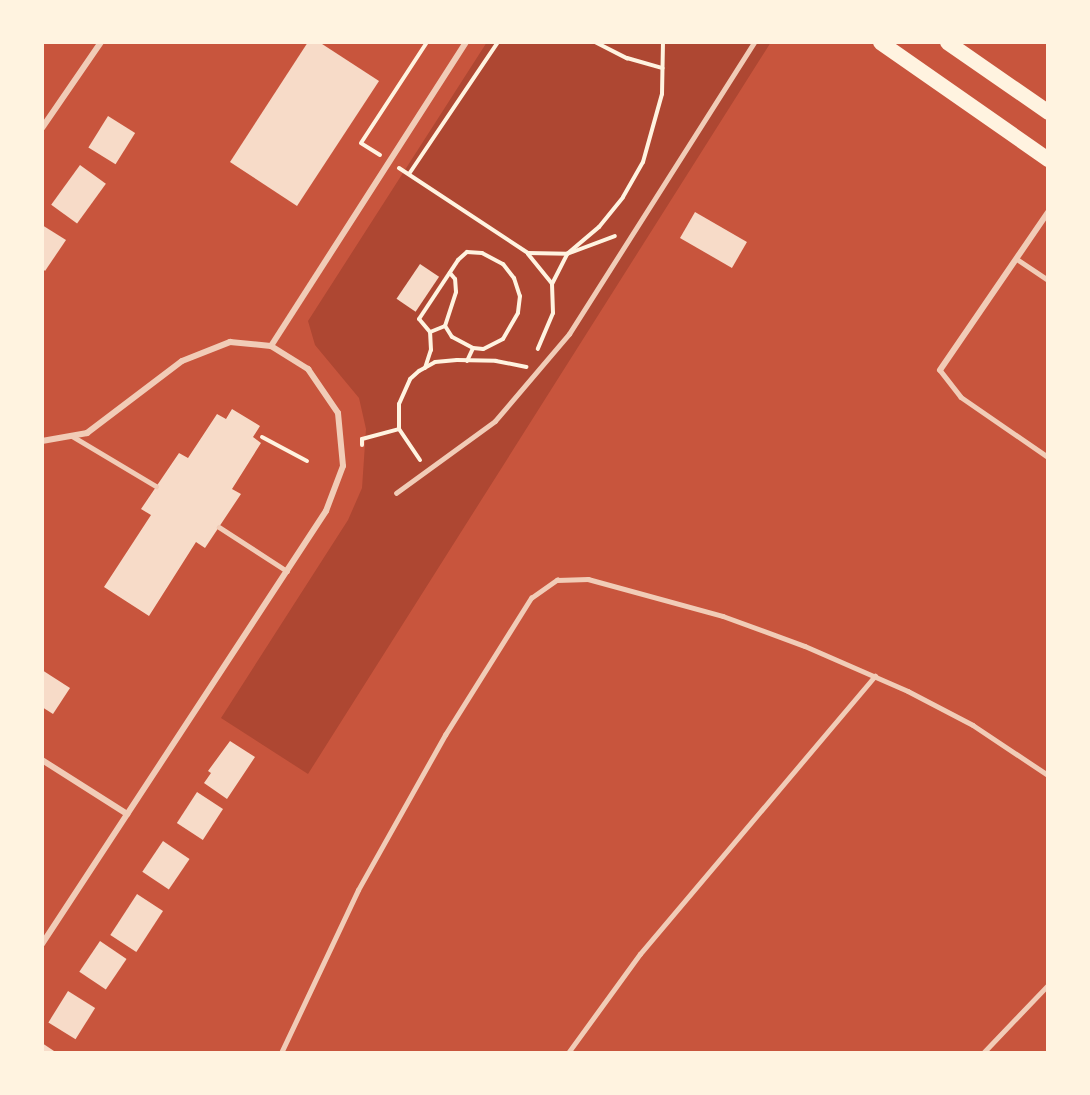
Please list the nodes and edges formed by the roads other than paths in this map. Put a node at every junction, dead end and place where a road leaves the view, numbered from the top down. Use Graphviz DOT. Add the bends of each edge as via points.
graph roads {
  1 [pos="101,42"];
  2 [pos="465,42"];
  3 [pos="754,42"];
  4 [pos="880,42"];
  5 [pos="947,42"];
  6 [pos="1048,112"];
  7 [pos="42,128"];
  8 [pos="1048,159"];
  9 [pos="1048,212"];
  10 [pos="1017,258"];
  11 [pos="1048,280"];
  12 [pos="271,346"];
  13 [pos="940,370"];
  14 [pos="72,436"];
  15 [pos="42,441"];
  16 [pos="1048,457"];
  17 [pos="156,486"];
  18 [pos="396,493"];
  19 [pos="219,527"];
  20 [pos="287,571"];
  21 [pos="875,676"];
  22 [pos="42,760"];
  23 [pos="1048,775"];
  24 [pos="127,814"];
  25 [pos="42,944"];
  26 [pos="1048,985"];
  27 [pos="281,1053"];
  28 [pos="568,1053"];
  29 [pos="983,1053"];
  1 -- 7 [label="street"];
  2 -- 12 [label="street"];
  3 -- 18 [label="lane" via="642,224 569,334 530,384 495,421"];
  4 -- 8 [label="main road"];
  5 -- 6 [label="main road"];
  9 -- 10 [label="street"];
  10 -- 11 [label="lane"];
  10 -- 13 [label="street"];
  12 -- 14 [label="street" via="230,342 182,361 87,433"];
  12 -- 20 [label="street" via="308,369 338,413 344,466 326,511"];
  13 -- 16 [label="lane" via="961,397"];
  14 -- 15 [label="street"];
  14 -- 17 [label="lane"];
  19 -- 20 [label="lane"];
  20 -- 24 [label="street"];
  21 -- 23 [label="lane" via="973,725"];
  21 -- 27 [label="lane" via="723,616 588,579 557,580 543,587 531,598 492,657 399,816 358,890"];
  21 -- 28 [label="lane" via="640,954"];
  22 -- 24 [label="street"];
  24 -- 25 [label="street"];
  26 -- 29 [label="lane"];
}
